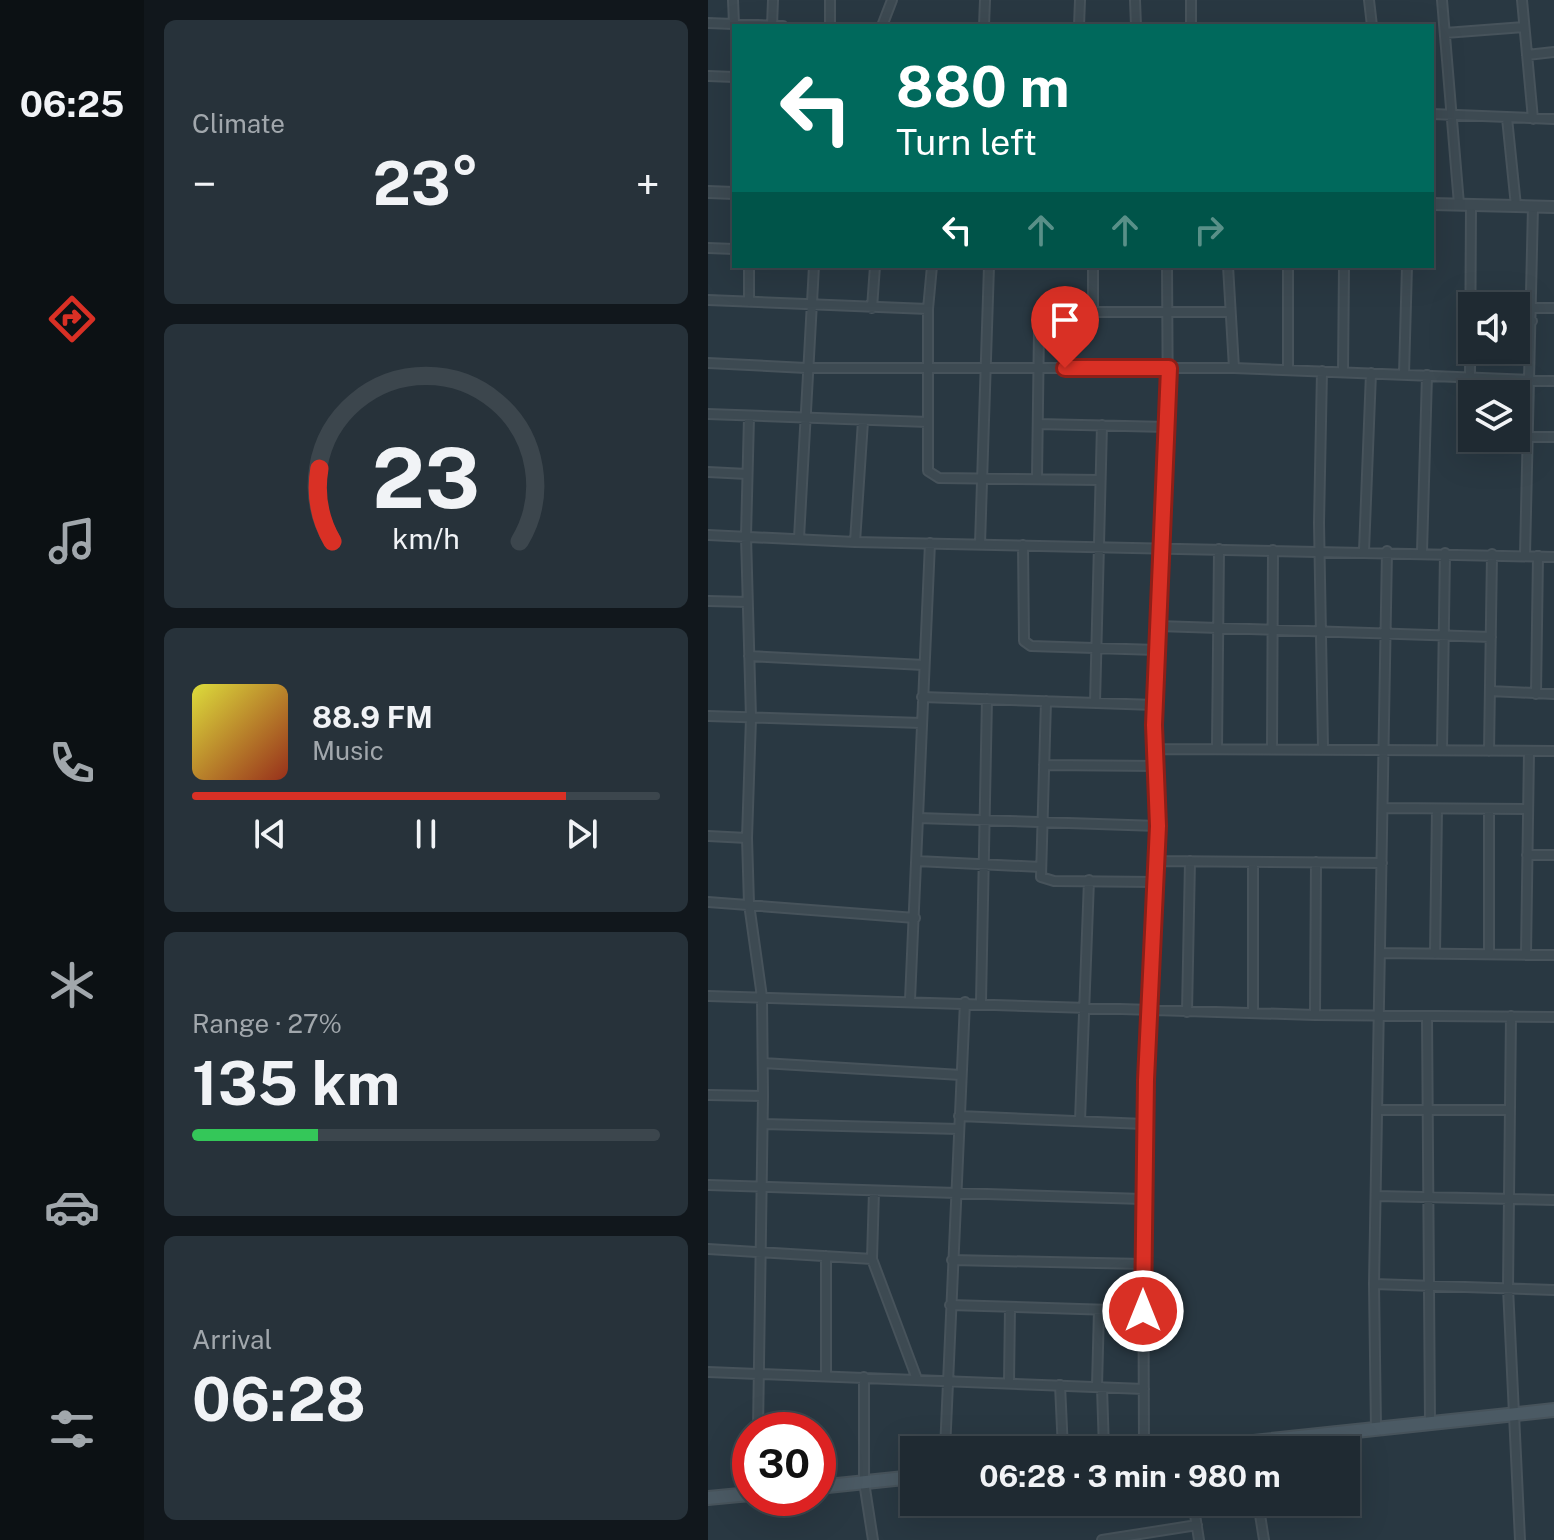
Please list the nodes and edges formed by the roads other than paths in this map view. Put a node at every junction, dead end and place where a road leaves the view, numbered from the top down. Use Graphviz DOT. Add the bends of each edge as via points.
graph roads {
  1 [pos="733,0"];
  2 [pos="773,0"];
  3 [pos="830,0"];
  4 [pos="892,0"];
  5 [pos="985,0"];
  6 [pos="1080,0"];
  7 [pos="1135,0"];
  8 [pos="1191,0"];
  9 [pos="1369,0"];
  10 [pos="1442,0"];
  11 [pos="1522,0"];
  12 [pos="708,23"];
  13 [pos="734,24"];
  14 [pos="772,24"];
  15 [pos="830,24"];
  16 [pos="883,24"];
  17 [pos="984,24"];
  18 [pos="1079,24"];
  19 [pos="1136,24"];
  20 [pos="1191,24"];
  21 [pos="1372,24"];
  22 [pos="1524,27"];
  23 [pos="1445,33"];
  24 [pos="1554,52"];
  25 [pos="1527,55"];
  26 [pos="708,76"];
  27 [pos="732,77"];
  28 [pos="1434,114"];
  29 [pos="1451,115"];
  30 [pos="1507,118"];
  31 [pos="1533,119"];
  32 [pos="1554,119"];
  33 [pos="708,192"];
  34 [pos="732,193"];
  35 [pos="1434,204"];
  36 [pos="1459,204"];
  37 [pos="1471,205"];
  38 [pos="1516,206"];
  39 [pos="1533,206"];
  40 [pos="1554,207"];
  41 [pos="708,248"];
  42 [pos="732,249"];
  43 [pos="749,268"];
  44 [pos="814,268"];
  45 [pos="875,268"];
  46 [pos="932,268"];
  47 [pos="989,268"];
  48 [pos="1093,268"];
  49 [pos="1167,268"];
  50 [pos="1228,268"];
  51 [pos="1288,268"];
  52 [pos="1344,268"];
  53 [pos="1407,268"];
  54 [pos="1471,292"];
  55 [pos="708,300"];
  56 [pos="749,302"];
  57 [pos="811,306"];
  58 [pos="872,308"];
  59 [pos="1532,308"];
  60 [pos="1554,308"];
  61 [pos="928,309"];
  62 [pos="1093,312"];
  63 [pos="1168,312"];
  64 [pos="1229,312"];
  65 [pos="1532,321"];
  66 [pos="708,363"];
  67 [pos="1470,364"];
  68 [pos="806,368"];
  69 [pos="929,368"];
  70 [pos="986,368"];
  71 [pos="1039,368"];
  72 [pos="1169,368"];
  73 [pos="1234,368"];
  74 [pos="1288,369"];
  75 [pos="1322,371"];
  76 [pos="1343,372"];
  77 [pos="1371,373"];
  78 [pos="1404,374"];
  79 [pos="1427,375"];
  80 [pos="1470,377"];
  81 [pos="1531,380"];
  82 [pos="1554,381"];
  83 [pos="1530,408"];
  84 [pos="708,414"];
  85 [pos="749,417"];
  86 [pos="804,419"];
  87 [pos="863,421"];
  88 [pos="928,422"];
  89 [pos="1038,424"];
  90 [pos="1102,425"];
  91 [pos="1168,427"];
  92 [pos="1530,437"];
  93 [pos="1554,437"];
  94 [pos="1528,452"];
  95 [pos="708,472"];
  96 [pos="747,474"];
  97 [pos="983,477"];
  98 [pos="1037,478"];
  99 [pos="1100,480"];
  100 [pos="708,535"];
  101 [pos="746,536"];
  102 [pos="799,538"];
  103 [pos="855,542"];
  104 [pos="930,543"];
  105 [pos="980,544"];
  106 [pos="1023,545"];
  107 [pos="1098,547"];
  108 [pos="1160,548"];
  109 [pos="1219,549"];
  110 [pos="1273,550"];
  111 [pos="1321,550"];
  112 [pos="1364,551"];
  113 [pos="1387,551"];
  114 [pos="1422,552"];
  115 [pos="1445,553"];
  116 [pos="1492,554"];
  117 [pos="1525,555"];
  118 [pos="1538,556"];
  119 [pos="1554,557"];
  120 [pos="708,601"];
  121 [pos="747,602"];
  122 [pos="1158,626"];
  123 [pos="1218,628"];
  124 [pos="1273,630"];
  125 [pos="1323,632"];
  126 [pos="1386,632"];
  127 [pos="1443,635"];
  128 [pos="1491,637"];
  129 [pos="1096,648"];
  130 [pos="1157,650"];
  131 [pos="749,656"];
  132 [pos="924,665"];
  133 [pos="1490,691"];
  134 [pos="1536,694"];
  135 [pos="1554,694"];
  136 [pos="922,697"];
  137 [pos="987,699"];
  138 [pos="1046,701"];
  139 [pos="1095,703"];
  140 [pos="1155,705"];
  141 [pos="708,716"];
  142 [pos="751,718"];
  143 [pos="921,723"];
  144 [pos="1217,748"];
  145 [pos="1272,748"];
  146 [pos="1323,748"];
  147 [pos="1384,748"];
  148 [pos="1156,749"];
  149 [pos="1442,750"];
  150 [pos="1489,751"];
  151 [pos="1529,751"];
  152 [pos="1554,751"];
  153 [pos="1044,765"];
  154 [pos="1157,766"];
  155 [pos="1383,808"];
  156 [pos="1437,809"];
  157 [pos="1489,809"];
  158 [pos="1528,809"];
  159 [pos="918,818"];
  160 [pos="983,820"];
  161 [pos="1043,821"];
  162 [pos="1158,826"];
  163 [pos="708,836"];
  164 [pos="747,838"];
  165 [pos="1527,855"];
  166 [pos="1554,855"];
  167 [pos="917,861"];
  168 [pos="1156,861"];
  169 [pos="1190,861"];
  170 [pos="1253,862"];
  171 [pos="1316,862"];
  172 [pos="1382,863"];
  173 [pos="983,864"];
  174 [pos="1041,867"];
  175 [pos="1089,880"];
  176 [pos="1155,882"];
  177 [pos="708,902"];
  178 [pos="749,904"];
  179 [pos="915,918"];
  180 [pos="1380,953"];
  181 [pos="1435,954"];
  182 [pos="1489,954"];
  183 [pos="1526,955"];
  184 [pos="1554,955"];
  185 [pos="708,996"];
  186 [pos="762,997"];
  187 [pos="910,1000"];
  188 [pos="965,1002"];
  189 [pos="981,1002"];
  190 [pos="1084,1007"];
  191 [pos="1149,1011"];
  192 [pos="1187,1012"];
  193 [pos="1253,1013"];
  194 [pos="1315,1015"];
  195 [pos="1379,1015"];
  196 [pos="1427,1016"];
  197 [pos="1511,1016"];
  198 [pos="1554,1017"];
  199 [pos="763,1063"];
  200 [pos="961,1075"];
  201 [pos="708,1095"];
  202 [pos="763,1096"];
  203 [pos="1377,1110"];
  204 [pos="1510,1110"];
  205 [pos="1427,1111"];
  206 [pos="959,1116"];
  207 [pos="1080,1121"];
  208 [pos="763,1124"];
  209 [pos="1144,1124"];
  210 [pos="959,1129"];
  211 [pos="708,1185"];
  212 [pos="762,1187"];
  213 [pos="874,1191"];
  214 [pos="955,1194"];
  215 [pos="1376,1196"];
  216 [pos="1427,1196"];
  217 [pos="1143,1199"];
  218 [pos="1509,1199"];
  219 [pos="1554,1200"];
  220 [pos="708,1249"];
  221 [pos="761,1252"];
  222 [pos="826,1256"];
  223 [pos="872,1259"];
  224 [pos="952,1260"];
  225 [pos="1143,1264"];
  226 [pos="1374,1284"];
  227 [pos="1428,1286"];
  228 [pos="1508,1288"];
  229 [pos="1554,1290"];
  230 [pos="950,1305"];
  231 [pos="1010,1307"];
  232 [pos="1099,1310"];
  233 [pos="1143,1311"];
  234 [pos="708,1372"];
  235 [pos="759,1374"];
  236 [pos="826,1376"];
  237 [pos="864,1377"];
  238 [pos="917,1379"];
  239 [pos="947,1379"];
  240 [pos="1009,1382"];
  241 [pos="1060,1385"];
  242 [pos="1100,1387"];
  243 [pos="1144,1389"];
  244 [pos="1554,1410"];
  245 [pos="758,1412"];
  246 [pos="1513,1414"];
  247 [pos="1430,1423"];
  248 [pos="1376,1429"];
  249 [pos="945,1436"];
  250 [pos="1062,1436"];
  251 [pos="1103,1436"];
  252 [pos="1144,1436"];
  253 [pos="1324,1436"];
  254 [pos="900,1478"];
  255 [pos="864,1482"];
  256 [pos="836,1485"];
  257 [pos="732,1496"];
  258 [pos="708,1498"];
  259 [pos="1195,1516"];
  260 [pos="1260,1516"];
  261 [pos="1197,1525"];
  262 [pos="873,1540"];
  263 [pos="1102,1540"];
  264 [pos="1199,1540"];
  265 [pos="1264,1540"];
  266 [pos="1520,1540"];
  1 -- 13 [label="street"];
  2 -- 14 [label="street"];
  3 -- 15 [label="street"];
  4 -- 16 [label="street"];
  5 -- 17 [label="street"];
  6 -- 18 [label="street"];
  7 -- 19 [label="street"];
  8 -- 20 [label="street"];
  9 -- 21 [label="street"];
  10 -- 23 [label="street"];
  11 -- 22 [label="street"];
  12 -- 13 [label="street"];
  22 -- 23 [label="street"];
  22 -- 25 [label="street"];
  23 -- 29 [label="street"];
  24 -- 25 [label="street"];
  25 -- 31 [label="street"];
  26 -- 27 [label="street"];
  28 -- 29 [label="street"];
  29 -- 30 [label="street"];
  29 -- 36 [label="street"];
  30 -- 31 [label="street"];
  30 -- 38 [label="street"];
  31 -- 32 [label="street"];
  33 -- 34 [label="street"];
  35 -- 36 [label="street"];
  36 -- 37 [label="street"];
  37 -- 38 [label="street"];
  37 -- 54 [label="street"];
  38 -- 39 [label="street"];
  39 -- 40 [label="street"];
  39 -- 59 [label="street"];
  41 -- 42 [label="street"];
  43 -- 56 [label="street"];
  44 -- 57 [label="street"];
  45 -- 58 [label="street"];
  46 -- 61 [label="street"];
  47 -- 70 [label="street"];
  48 -- 62 [label="street"];
  49 -- 63 [label="street"];
  50 -- 64 [label="street"];
  51 -- 74 [label="street"];
  52 -- 76 [label="street"];
  53 -- 78 [label="street"];
  55 -- 56 [label="street"];
  56 -- 57 [label="street"];
  57 -- 58 [label="street"];
  57 -- 68 [label="street"];
  58 -- 61 [label="street"];
  59 -- 60 [label="street"];
  59 -- 65 [label="street"];
  61 -- 69 [label="street"];
  62 -- 63 [label="street"];
  62 -- 71 [label="street" via="1058,312 1042,320"];
  63 -- 64 [label="street"];
  63 -- 72 [label="street"];
  64 -- 73 [label="street"];
  65 -- 81 [label="street"];
  66 -- 68 [label="street"];
  67 -- 80 [label="street"];
  68 -- 69 [label="street"];
  68 -- 86 [label="street"];
  69 -- 70 [label="street"];
  69 -- 88 [label="street"];
  70 -- 71 [label="street"];
  70 -- 97 [label="street"];
  71 -- 72 [label="street"];
  71 -- 89 [label="street"];
  72 -- 73 [label="street"];
  72 -- 91 [label="street"];
  73 -- 74 [label="street"];
  74 -- 75 [label="street"];
  75 -- 76 [label="street"];
  75 -- 111 [label="street"];
  76 -- 77 [label="street"];
  77 -- 78 [label="street"];
  77 -- 112 [label="street"];
  78 -- 79 [label="street"];
  79 -- 80 [label="street"];
  79 -- 114 [label="street"];
  80 -- 81 [label="street"];
  81 -- 82 [label="street"];
  81 -- 83 [label="street"];
  84 -- 85 [label="street"];
  85 -- 86 [label="street"];
  85 -- 96 [label="street"];
  86 -- 87 [label="street"];
  86 -- 102 [label="street"];
  87 -- 88 [label="street"];
  87 -- 103 [label="street"];
  88 -- 97 [label="street" via="932,476"];
  89 -- 90 [label="street"];
  89 -- 98 [label="street"];
  90 -- 91 [label="street"];
  90 -- 99 [label="street"];
  91 -- 108 [label="street"];
  92 -- 93 [label="street"];
  94 -- 117 [label="street"];
  95 -- 96 [label="street"];
  96 -- 101 [label="street"];
  97 -- 98 [label="street"];
  97 -- 105 [label="street"];
  98 -- 99 [label="street"];
  99 -- 107 [label="street"];
  100 -- 101 [label="street"];
  101 -- 102 [label="street"];
  101 -- 121 [label="street"];
  102 -- 103 [label="street"];
  103 -- 104 [label="street"];
  104 -- 105 [label="street"];
  104 -- 132 [label="street"];
  105 -- 106 [label="street"];
  106 -- 107 [label="street"];
  106 -- 129 [label="street" via="1024,641 1031,646"];
  107 -- 108 [label="street"];
  107 -- 129 [label="street"];
  108 -- 109 [label="street"];
  108 -- 122 [label="street"];
  109 -- 110 [label="street"];
  109 -- 123 [label="street"];
  110 -- 111 [label="street"];
  110 -- 124 [label="street"];
  111 -- 112 [label="street"];
  111 -- 125 [label="street"];
  112 -- 113 [label="street"];
  113 -- 114 [label="street"];
  113 -- 126 [label="street"];
  114 -- 115 [label="street"];
  115 -- 116 [label="street"];
  115 -- 127 [label="street"];
  116 -- 117 [label="street"];
  116 -- 128 [label="street"];
  117 -- 118 [label="street"];
  118 -- 119 [label="street"];
  118 -- 134 [label="street"];
  120 -- 121 [label="street"];
  121 -- 131 [label="street"];
  122 -- 123 [label="street"];
  122 -- 130 [label="street"];
  123 -- 124 [label="street"];
  123 -- 144 [label="street"];
  124 -- 125 [label="street"];
  124 -- 145 [label="street"];
  125 -- 126 [label="street"];
  125 -- 146 [label="street"];
  126 -- 127 [label="street"];
  126 -- 147 [label="street"];
  127 -- 128 [label="street"];
  127 -- 149 [label="street"];
  128 -- 133 [label="street"];
  129 -- 130 [label="street"];
  129 -- 139 [label="street"];
  130 -- 140 [label="street"];
  131 -- 132 [label="street"];
  131 -- 142 [label="street"];
  132 -- 136 [label="street"];
  133 -- 134 [label="street"];
  133 -- 150 [label="street"];
  134 -- 135 [label="street"];
  136 -- 137 [label="street"];
  136 -- 143 [label="street"];
  137 -- 138 [label="street"];
  137 -- 160 [label="street"];
  138 -- 139 [label="street"];
  138 -- 153 [label="street"];
  139 -- 140 [label="street"];
  140 -- 148 [label="street"];
  141 -- 142 [label="street"];
  142 -- 143 [label="street"];
  142 -- 164 [label="street"];
  143 -- 159 [label="street"];
  144 -- 145 [label="street"];
  144 -- 148 [label="street"];
  145 -- 146 [label="street"];
  146 -- 147 [label="street"];
  147 -- 149 [label="street"];
  147 -- 155 [label="street"];
  148 -- 154 [label="street"];
  149 -- 150 [label="street"];
  150 -- 151 [label="street"];
  151 -- 152 [label="street"];
  151 -- 158 [label="street"];
  153 -- 154 [label="street"];
  153 -- 161 [label="street"];
  154 -- 162 [label="street"];
  155 -- 156 [label="street"];
  155 -- 172 [label="street"];
  156 -- 157 [label="street"];
  156 -- 181 [label="street"];
  157 -- 158 [label="street"];
  157 -- 182 [label="street"];
  158 -- 165 [label="street"];
  159 -- 160 [label="street"];
  159 -- 167 [label="street"];
  160 -- 161 [label="street"];
  160 -- 173 [label="street"];
  161 -- 162 [label="street"];
  161 -- 174 [label="street"];
  162 -- 168 [label="street"];
  163 -- 164 [label="street"];
  164 -- 178 [label="street"];
  165 -- 166 [label="street"];
  165 -- 183 [label="street"];
  167 -- 173 [label="street"];
  167 -- 179 [label="street"];
  168 -- 169 [label="street"];
  168 -- 176 [label="street"];
  169 -- 170 [label="street"];
  169 -- 192 [label="street"];
  170 -- 171 [label="street"];
  170 -- 193 [label="street"];
  171 -- 172 [label="street"];
  171 -- 194 [label="street"];
  172 -- 180 [label="street"];
  173 -- 174 [label="street"];
  173 -- 189 [label="street"];
  174 -- 175 [label="street" via="1047,881"];
  175 -- 176 [label="street"];
  175 -- 190 [label="street"];
  176 -- 191 [label="street"];
  177 -- 178 [label="street"];
  178 -- 179 [label="street"];
  178 -- 186 [label="street"];
  179 -- 187 [label="street"];
  180 -- 181 [label="street"];
  180 -- 195 [label="street"];
  181 -- 182 [label="street"];
  182 -- 183 [label="street"];
  183 -- 184 [label="street"];
  185 -- 186 [label="street"];
  186 -- 187 [label="street"];
  186 -- 199 [label="street"];
  187 -- 188 [label="street"];
  188 -- 189 [label="street"];
  188 -- 200 [label="street"];
  189 -- 190 [label="street"];
  190 -- 191 [label="street"];
  190 -- 207 [label="street"];
  191 -- 192 [label="street"];
  191 -- 209 [label="street"];
  192 -- 193 [label="street"];
  193 -- 194 [label="street"];
  194 -- 195 [label="street"];
  195 -- 196 [label="street"];
  195 -- 203 [label="street"];
  196 -- 197 [label="street"];
  196 -- 205 [label="street"];
  197 -- 198 [label="street"];
  197 -- 204 [label="street"];
  199 -- 200 [label="street"];
  199 -- 202 [label="street"];
  200 -- 206 [label="street"];
  201 -- 202 [label="street"];
  202 -- 208 [label="street"];
  203 -- 205 [label="street"];
  203 -- 215 [label="street"];
  204 -- 205 [label="street"];
  204 -- 218 [label="street"];
  205 -- 216 [label="street"];
  206 -- 207 [label="street"];
  206 -- 210 [label="street"];
  207 -- 209 [label="street"];
  208 -- 210 [label="street"];
  208 -- 212 [label="street"];
  209 -- 217 [label="street"];
  210 -- 214 [label="street"];
  211 -- 212 [label="street"];
  212 -- 213 [label="street"];
  212 -- 221 [label="street"];
  213 -- 214 [label="street"];
  213 -- 223 [label="street"];
  214 -- 217 [label="street"];
  214 -- 224 [label="street"];
  215 -- 216 [label="street"];
  215 -- 226 [label="street"];
  216 -- 218 [label="street"];
  216 -- 227 [label="street"];
  217 -- 225 [label="street"];
  218 -- 219 [label="street"];
  218 -- 228 [label="street"];
  220 -- 221 [label="street"];
  221 -- 222 [label="street"];
  221 -- 235 [label="street"];
  222 -- 223 [label="street"];
  222 -- 236 [label="street"];
  223 -- 238 [label="street"];
  224 -- 225 [label="street"];
  224 -- 230 [label="street"];
  225 -- 233 [label="street"];
  226 -- 227 [label="street"];
  226 -- 248 [label="street"];
  227 -- 228 [label="street"];
  227 -- 247 [label="street"];
  228 -- 229 [label="street"];
  228 -- 246 [label="street"];
  230 -- 231 [label="street"];
  230 -- 239 [label="street"];
  231 -- 232 [label="street"];
  231 -- 240 [label="street"];
  232 -- 233 [label="street"];
  232 -- 242 [label="street"];
  233 -- 243 [label="street"];
  234 -- 235 [label="street"];
  235 -- 236 [label="street"];
  235 -- 245 [label="street"];
  236 -- 237 [label="street"];
  237 -- 238 [label="street"];
  237 -- 255 [label="street"];
  238 -- 239 [label="street"];
  239 -- 240 [label="street"];
  239 -- 249 [label="street"];
  240 -- 241 [label="street"];
  241 -- 242 [label="street"];
  241 -- 250 [label="street"];
  242 -- 243 [label="street"];
  242 -- 251 [label="street"];
  243 -- 252 [label="street"];
  244 -- 246 [label="main road"];
  246 -- 247 [label="main road"];
  246 -- 266 [label="street"];
  247 -- 248 [label="main road"];
  248 -- 253 [label="main road"];
  254 -- 255 [label="main road"];
  255 -- 256 [label="main road"];
  255 -- 262 [label="street"];
  257 -- 258 [label="main road"];
  259 -- 261 [label="street"];
  260 -- 265 [label="street"];
  261 -- 263 [label="street"];
  261 -- 264 [label="street"];
}
